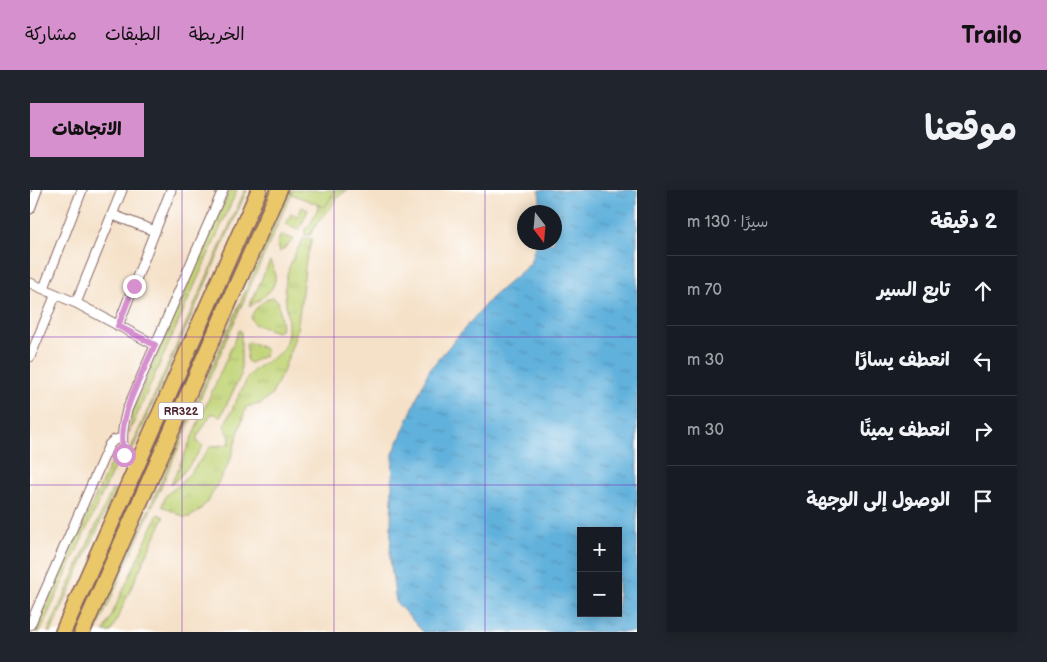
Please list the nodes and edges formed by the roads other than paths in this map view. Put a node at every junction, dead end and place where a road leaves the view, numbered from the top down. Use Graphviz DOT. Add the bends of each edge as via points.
graph roads {
  1 [pos="37,190"];
  2 [pos="82,190"];
  3 [pos="170,190"];
  4 [pos="223,190"];
  5 [pos="259,190"];
  6 [pos="279,190"];
  7 [pos="119,191"];
  8 [pos="30,209"];
  9 [pos="112,215"];
  10 [pos="155,232"];
  11 [pos="30,282"];
  12 [pos="44,288"];
  13 [pos="56,294"];
  14 [pos="76,303"];
  15 [pos="118,326"];
  16 [pos="155,345"];
  17 [pos="30,357"];
  18 [pos="122,438"];
  19 [pos="135,471"];
  20 [pos="30,625"];
  21 [pos="63,632"];
  22 [pos="82,632"];
  1 -- 8 [label="street"];
  2 -- 12 [label="street"];
  3 -- 10 [label="street"];
  4 -- 16 [label="street"];
  5 -- 19 [label="main road, RR322"];
  6 -- 22 [label="main road, RR322"];
  7 -- 9 [label="street"];
  9 -- 10 [label="street"];
  9 -- 14 [label="street"];
  10 -- 15 [label="street"];
  11 -- 12 [label="street"];
  12 -- 13 [label="street"];
  13 -- 14 [label="street"];
  13 -- 17 [label="street"];
  14 -- 15 [label="street"];
  15 -- 16 [label="street"];
  16 -- 18 [label="street" via="127,410"];
  18 -- 19 [label="street" via="124,455"];
  18 -- 20 [label="street" via="109,444"];
  19 -- 21 [label="main road, RR322"];
}
